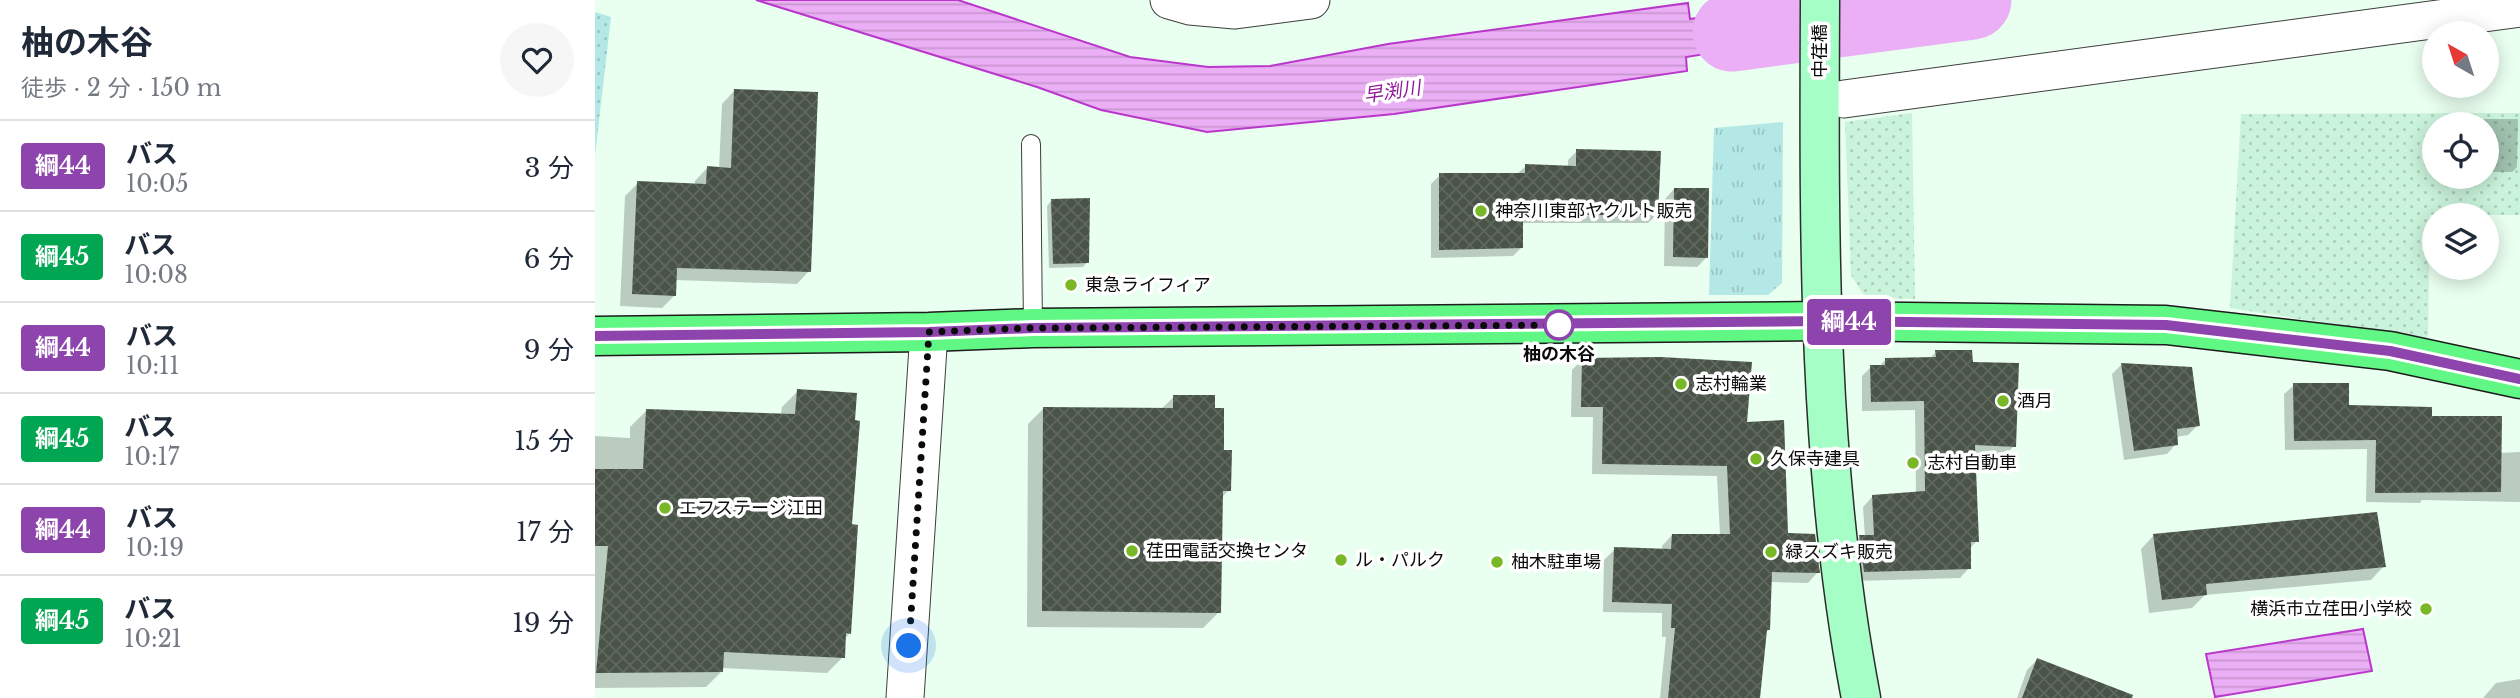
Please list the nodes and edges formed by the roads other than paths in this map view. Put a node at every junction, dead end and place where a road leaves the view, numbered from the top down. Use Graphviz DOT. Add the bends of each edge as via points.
graph roads {
  1 [pos="1169,0"];
  2 [pos="1311,0"];
  3 [pos="1820,0"];
  4 [pos="2520,8"];
  5 [pos="1832,101"];
  6 [pos="1031,144"];
  7 [pos="1823,321"];
  8 [pos="1033,328"];
  9 [pos="929,332"];
  10 [pos="595,336"];
  11 [pos="2520,379"];
  12 [pos="905,698"];
  13 [pos="1861,698"];
  1 -- 2 [label="street" via="1235,10"];
  3 -- 5 [label="street, 中荏橋"];
  4 -- 5 [label="street"];
  5 -- 7 [label="street, 中荏橋"];
  6 -- 8 [label="lane"];
  7 -- 8 [label="main road"];
  7 -- 11 [label="main road" via="2166,325 2390,351"];
  7 -- 13 [label="street, 中荏橋" via="1829,463 1846,618"];
  8 -- 9 [label="main road"];
  9 -- 10 [label="main road"];
  9 -- 12 [label="street"];
}
